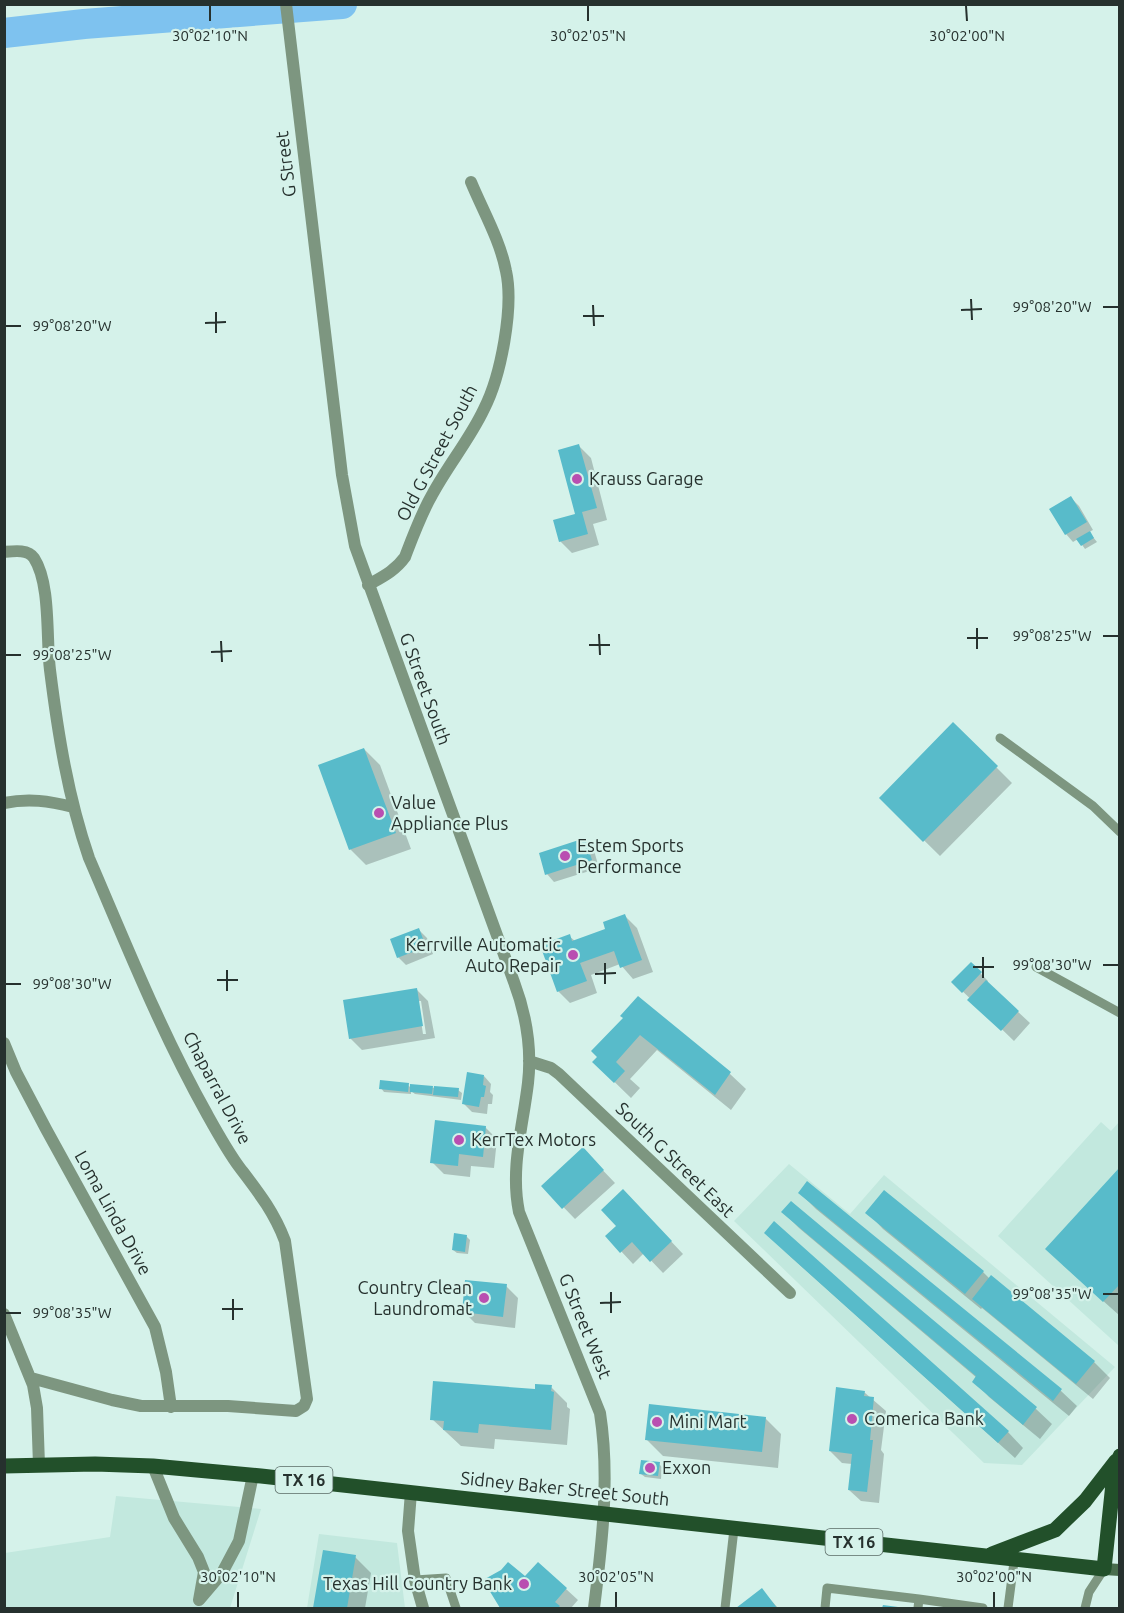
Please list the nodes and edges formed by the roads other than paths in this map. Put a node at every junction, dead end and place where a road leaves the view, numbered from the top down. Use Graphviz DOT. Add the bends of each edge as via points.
graph roads {
  1 [pos="286,4"];
  2 [pos="471,182"];
  3 [pos="323,320"];
  4 [pos="4,552"];
  5 [pos="368,585"];
  6 [pos="1000,738"];
  7 [pos="4,803"];
  8 [pos="73,807"];
  9 [pos="1119,832"];
  10 [pos="1036,967"];
  11 [pos="1119,1013"];
  12 [pos="4,1043"];
  13 [pos="529,1061"];
  14 [pos="790,1293"];
  15 [pos="4,1314"];
  16 [pos="31,1378"];
  17 [pos="171,1407"];
  18 [pos="1119,1457"];
  19 [pos="39,1465"];
  20 [pos="4,1466"];
  21 [pos="153,1466"];
  22 [pos="253,1475"];
  23 [pos="411,1491"];
  24 [pos="603,1512"];
  25 [pos="734,1529"];
  26 [pos="1015,1553"];
  27 [pos="1112,1569"];
  28 [pos="415,1580"];
  29 [pos="196,1604"];
  30 [pos="919,1604"];
  31 [pos="423,1608"];
  32 [pos="456,1608"];
  33 [pos="594,1608"];
  34 [pos="725,1608"];
  35 [pos="825,1608"];
  36 [pos="985,1608"];
  37 [pos="1008,1608"];
  38 [pos="1085,1608"];
  1 -- 3 [label="street, G Street"];
  2 -- 5 [label="street, Old G Street South" via="506,271 507,320 498,366 486,407 431,495 405,557 389,573"];
  3 -- 5 [label="street, G Street South" via="345,501"];
  4 -- 8 [label="street, Chaparral Drive" via="29,553 42,574 55,712"];
  5 -- 13 [label="street, G Street South" via="522,1003"];
  6 -- 9 [label="lane" via="1093,806"];
  7 -- 8 [label="street" via="45,800"];
  8 -- 17 [label="street, Chaparral Drive" via="89,858 188,1077 239,1167 277,1220 285,1242 307,1390 304,1407 296,1411"];
  10 -- 11 [label="lane"];
  12 -- 17 [label="street, Loma Linda Drive" via="45,1129 155,1327"];
  13 -- 14 [label="street, South G Street East" via="559,1074"];
  13 -- 24 [label="street, G Street West" via="515,1165 519,1212 600,1413 604,1445"];
  15 -- 16 [label="street"];
  16 -- 17 [label="street, Chaparral Drive" via="112,1400"];
  16 -- 19 [label="street" via="37,1408"];
  18 -- 26 [label="main road" via="1085,1501 1055,1530"];
  18 -- 27 [label="main road" via="1114,1474"];
  19 -- 20 [label="main road, Sidney Baker Street South / TX 16"];
  19 -- 21 [label="main road, Sidney Baker Street South / TX 16"];
  21 -- 22 [label="main road, Sidney Baker Street South / TX 16"];
  21 -- 29 [label="street" via="174,1518 204,1572"];
  22 -- 23 [label="main road, Sidney Baker Street South / TX 16"];
  22 -- 29 [label="street" via="239,1541 222,1573"];
  23 -- 24 [label="main road, Sidney Baker Street South / TX 16"];
  23 -- 28 [label="street" via="408,1531"];
  24 -- 25 [label="main road, Sidney Baker Street South / TX 16"];
  24 -- 33 [label="street, G Street West"];
  25 -- 26 [label="main road, Sidney Baker Street South / TX 16" via="987,1556"];
  25 -- 34 [label="lane"];
  26 -- 27 [label="main road"];
  26 -- 37 [label="lane"];
  27 -- 38 [label="lane" via="1089,1592"];
  28 -- 31 [label="street"];
  28 -- 32 [label="lane" via="446,1578"];
  30 -- 35 [label="lane" via="827,1587"];
  30 -- 36 [label="lane"];
}
